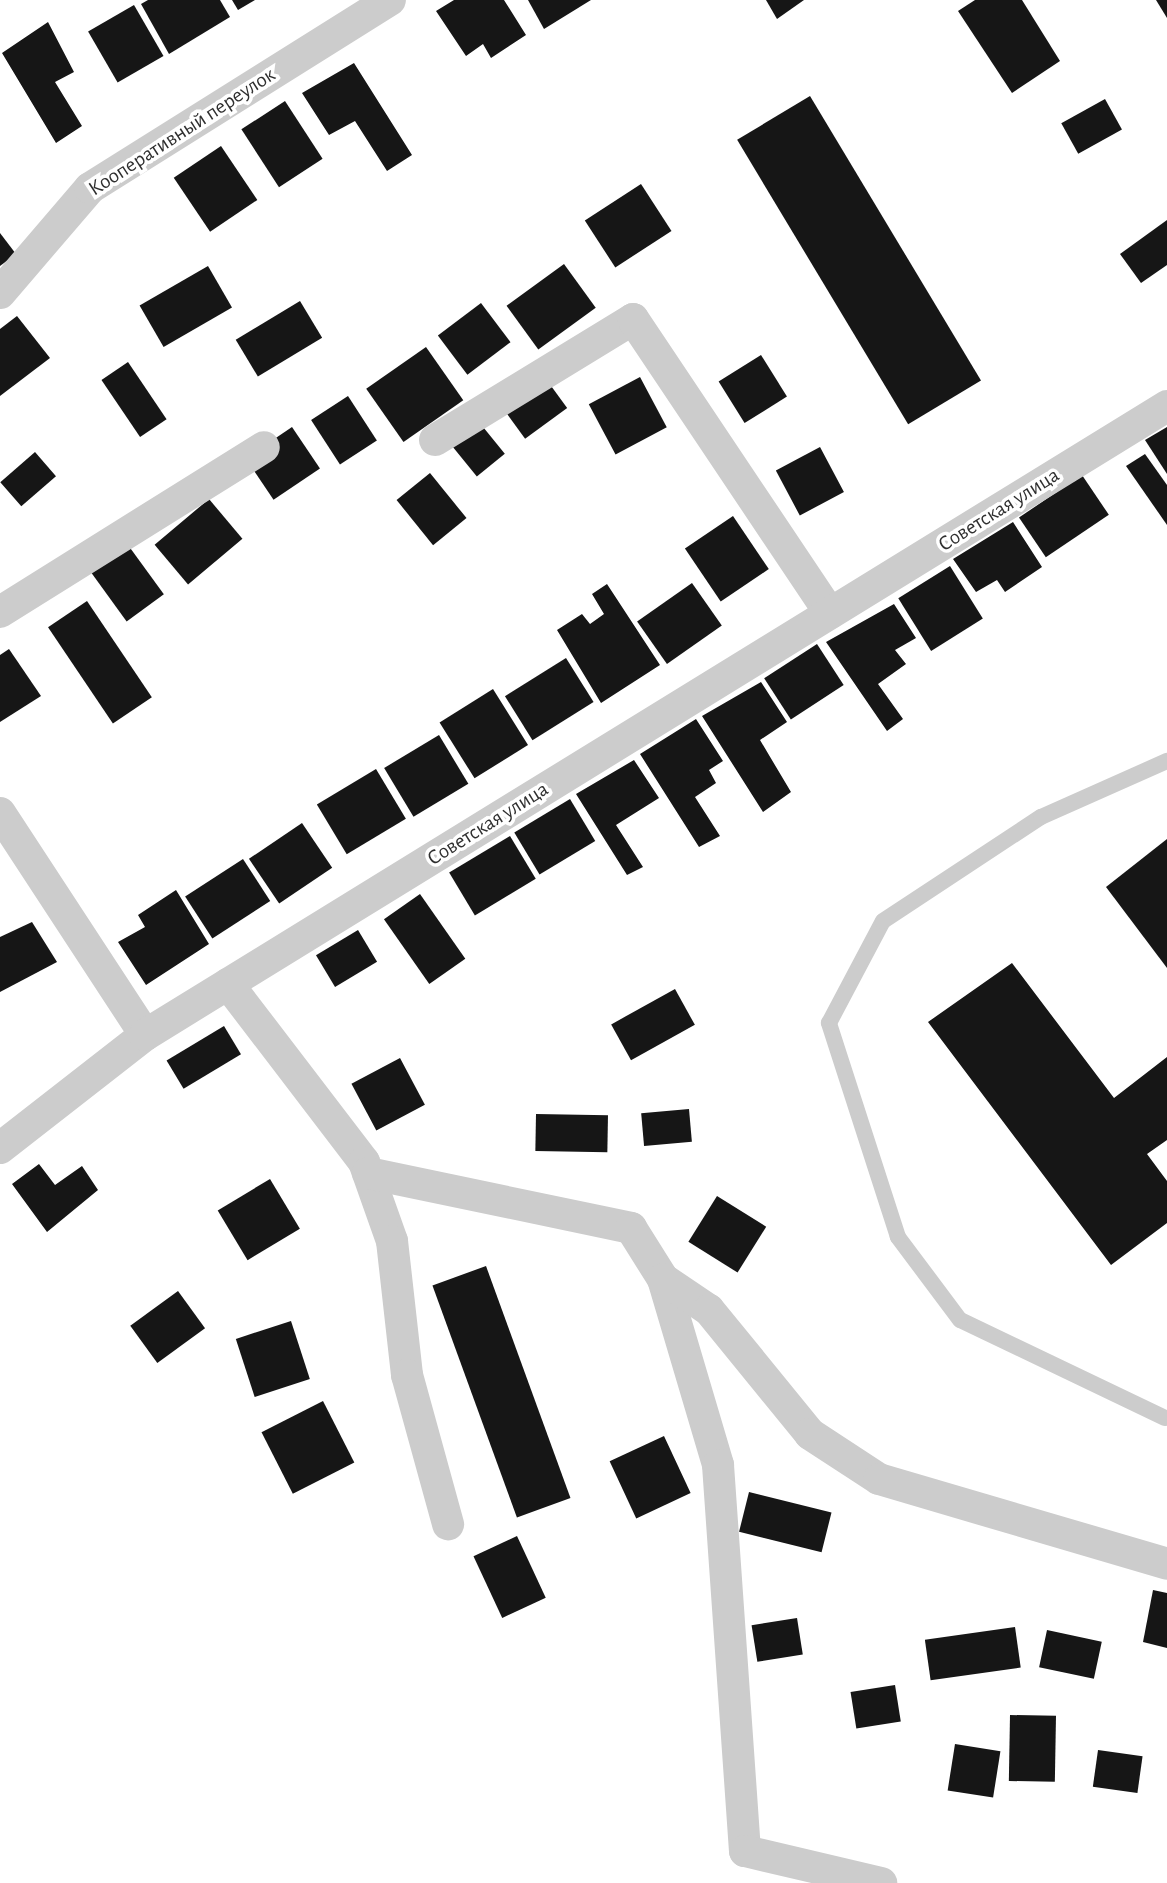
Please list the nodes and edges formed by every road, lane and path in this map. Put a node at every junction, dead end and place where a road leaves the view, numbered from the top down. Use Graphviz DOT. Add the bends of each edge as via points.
graph roads {
  1 [pos="390,0"];
  2 [pos="0,293"];
  3 [pos="1167,406"];
  4 [pos="435,440"];
  5 [pos="264,447"];
  6 [pos="0,612"];
  7 [pos="830,613"];
  8 [pos="1167,761"];
  9 [pos="0,813"];
  10 [pos="228,984"];
  11 [pos="145,1035"];
  12 [pos="0,1148"];
  13 [pos="368,1173"];
  14 [pos="663,1279"];
  15 [pos="1166,1418"];
  16 [pos="449,1524"];
  17 [pos="1167,1564"];
  18 [pos="881,1883"];
  1 -- 2 [label="street, Кооперативный переулок" via="90,188"];
  3 -- 7 [label="street, Советская улица"];
  4 -- 7 [label="street" via="633,318"];
  5 -- 6 [label="street"];
  7 -- 10 [label="street, Советская улица"];
  8 -- 15 [label="lane" via="1041,817 883,921 829,1024 898,1237 960,1320"];
  9 -- 11 [label="street"];
  10 -- 11 [label="street, Советская улица"];
  10 -- 13 [label="street"];
  11 -- 12 [label="street, Советская улица"];
  13 -- 14 [label="street" via="631,1228"];
  13 -- 16 [label="street" via="392,1241 407,1375"];
  14 -- 17 [label="street" via="709,1310 810,1434 879,1479"];
  14 -- 18 [label="street" via="718,1465 745,1850"];
}
